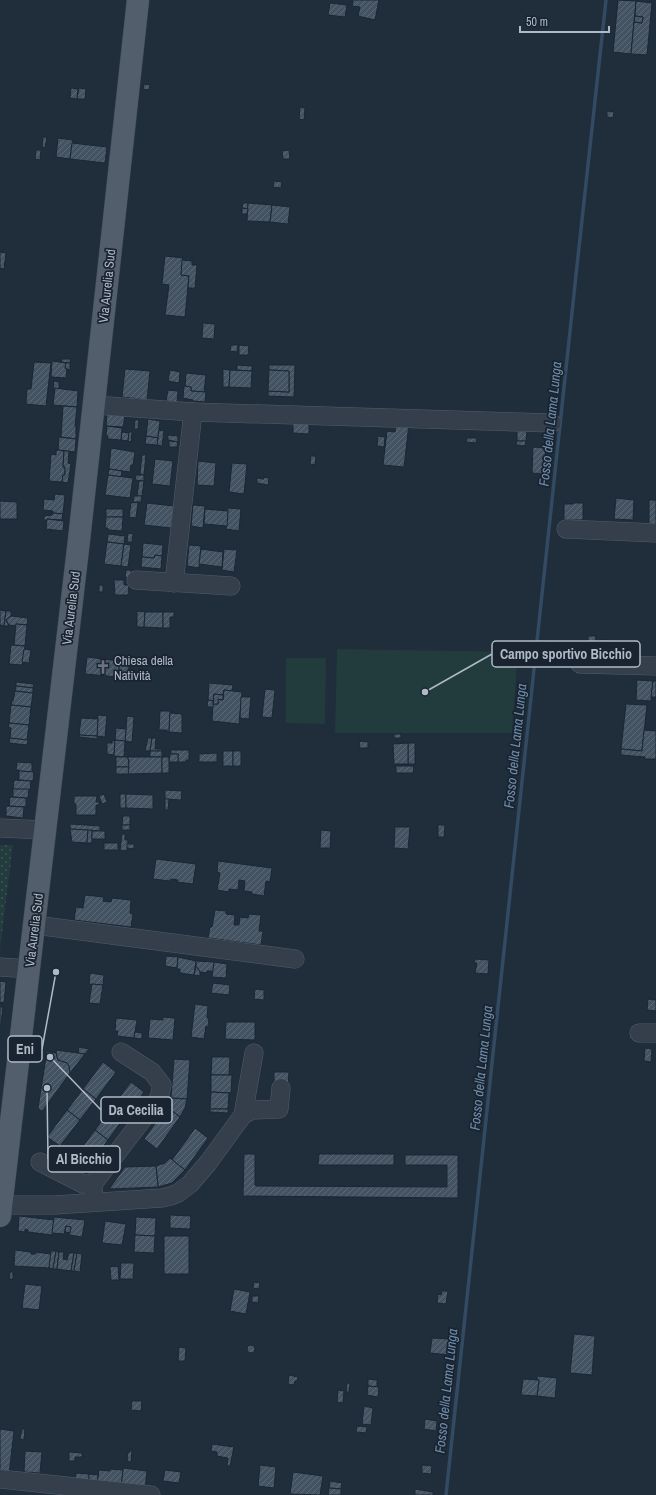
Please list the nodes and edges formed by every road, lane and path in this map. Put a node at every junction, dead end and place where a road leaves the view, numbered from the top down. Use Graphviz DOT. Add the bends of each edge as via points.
graph roads {
  1 [pos="138,0"];
  2 [pos="94,405"];
  3 [pos="193,412"];
  4 [pos="552,423"];
  5 [pos="566,528"];
  6 [pos="656,533"];
  7 [pos="136,580"];
  8 [pos="174,583"];
  9 [pos="231,586"];
  10 [pos="580,664"];
  11 [pos="656,666"];
  12 [pos="0,828"];
  13 [pos="45,830"];
  14 [pos="35,925"];
  15 [pos="295,958"];
  16 [pos="0,967"];
  17 [pos="29,969"];
  18 [pos="121,1052"];
  19 [pos="254,1053"];
  20 [pos="281,1088"];
  21 [pos="243,1115"];
  22 [pos="40,1162"];
  23 [pos="93,1193"];
  24 [pos="1,1211"];
  25 [pos="0,1479"];
  26 [pos="151,1495"];
  1 -- 2 [label="main road, Via Aurelia Sud"];
  2 -- 3 [label="street"];
  2 -- 13 [label="main road, Via Aurelia Sud"];
  3 -- 4 [label="street"];
  3 -- 8 [label="street"];
  5 -- 6 [label="street"];
  7 -- 8 [label="street"];
  8 -- 9 [label="street"];
  10 -- 11 [label="street"];
  12 -- 13 [label="street"];
  13 -- 14 [label="main road, Via Aurelia Sud"];
  14 -- 15 [label="street"];
  14 -- 17 [label="main road, Via Aurelia Sud"];
  16 -- 17 [label="street"];
  17 -- 24 [label="main road, Via Aurelia Sud"];
  18 -- 23 [label="street" via="152,1072 162,1085 159,1098"];
  19 -- 21 [label="street"];
  20 -- 21 [label="street" via="280,1109 252,1110"];
  21 -- 23 [label="street" via="202,1171 178,1193 162,1198"];
  22 -- 23 [label="street" via="83,1184"];
  23 -- 24 [label="street" via="55,1206"];
  25 -- 26 [label="street"];
}
